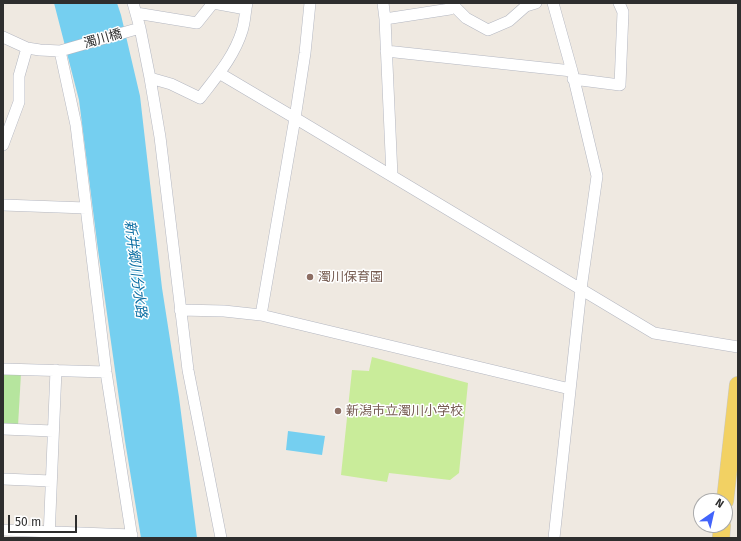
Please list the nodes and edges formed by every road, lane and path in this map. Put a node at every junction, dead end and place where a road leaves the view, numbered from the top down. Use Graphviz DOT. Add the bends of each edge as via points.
graph roads {
  1 [pos="310,3"];
  2 [pos="383,3"];
  3 [pos="536,3"];
  4 [pos="553,3"];
  5 [pos="619,3"];
  6 [pos="453,4"];
  7 [pos="246,6"];
  8 [pos="134,8"];
  9 [pos="385,19"];
  10 [pos="140,28"];
  11 [pos="3,37"];
  12 [pos="27,48"];
  13 [pos="63,50"];
  14 [pos="386,51"];
  15 [pos="219,74"];
  16 [pos="572,75"];
  17 [pos="150,78"];
  18 [pos="294,118"];
  19 [pos="3,145"];
  20 [pos="392,176"];
  21 [pos="3,205"];
  22 [pos="86,208"];
  23 [pos="581,289"];
  24 [pos="180,310"];
  25 [pos="261,315"];
  26 [pos="738,347"];
  27 [pos="3,369"];
  28 [pos="56,370"];
  29 [pos="106,372"];
  30 [pos="738,385"];
  31 [pos="570,389"];
  32 [pos="3,429"];
  33 [pos="53,431"];
  34 [pos="3,480"];
  35 [pos="51,481"];
  36 [pos="726,493"];
  37 [pos="3,530"];
  38 [pos="49,535"];
  39 [pos="132,536"];
  40 [pos="221,538"];
  41 [pos="554,538"];
  1 -- 18 [label="street"];
  2 -- 9 [label="street"];
  3 -- 6 [label="street" via="526,6 509,21 488,30 466,18"];
  4 -- 16 [label="street"];
  5 -- 16 [label="street" via="623,12 620,85"];
  6 -- 9 [label="street" via="450,9"];
  7 -- 8 [label="street" via="213,3 197,23"];
  7 -- 15 [label="street" via="242,30 234,52"];
  8 -- 10 [label="street"];
  9 -- 14 [label="street"];
  10 -- 13 [label="street, 濁川橋"];
  10 -- 17 [label="street"];
  11 -- 12 [label="street, 濁川橋"];
  12 -- 13 [label="street, 濁川橋"];
  12 -- 19 [label="street" via="19,76 19,102"];
  13 -- 22 [label="street" via="76,125"];
  14 -- 16 [label="street"];
  14 -- 20 [label="street"];
  15 -- 17 [label="street" via="200,98 171,84"];
  15 -- 18 [label="street"];
  16 -- 23 [label="street" via="597,176"];
  17 -- 24 [label="street" via="160,137"];
  18 -- 20 [label="street"];
  18 -- 25 [label="street"];
  20 -- 23 [label="street"];
  21 -- 22 [label="street"];
  22 -- 29 [label="street"];
  23 -- 26 [label="street" via="654,333"];
  23 -- 31 [label="street"];
  24 -- 25 [label="street"];
  24 -- 40 [label="street" via="188,370"];
  25 -- 31 [label="street"];
  27 -- 28 [label="street"];
  28 -- 29 [label="street"];
  28 -- 33 [label="street"];
  29 -- 39 [label="street"];
  30 -- 36 [label="main road"];
  31 -- 41 [label="street"];
  32 -- 33 [label="street"];
  33 -- 35 [label="street"];
  34 -- 35 [label="street"];
  35 -- 38 [label="street"];
  37 -- 38 [label="street"];
  38 -- 39 [label="street"];
}
